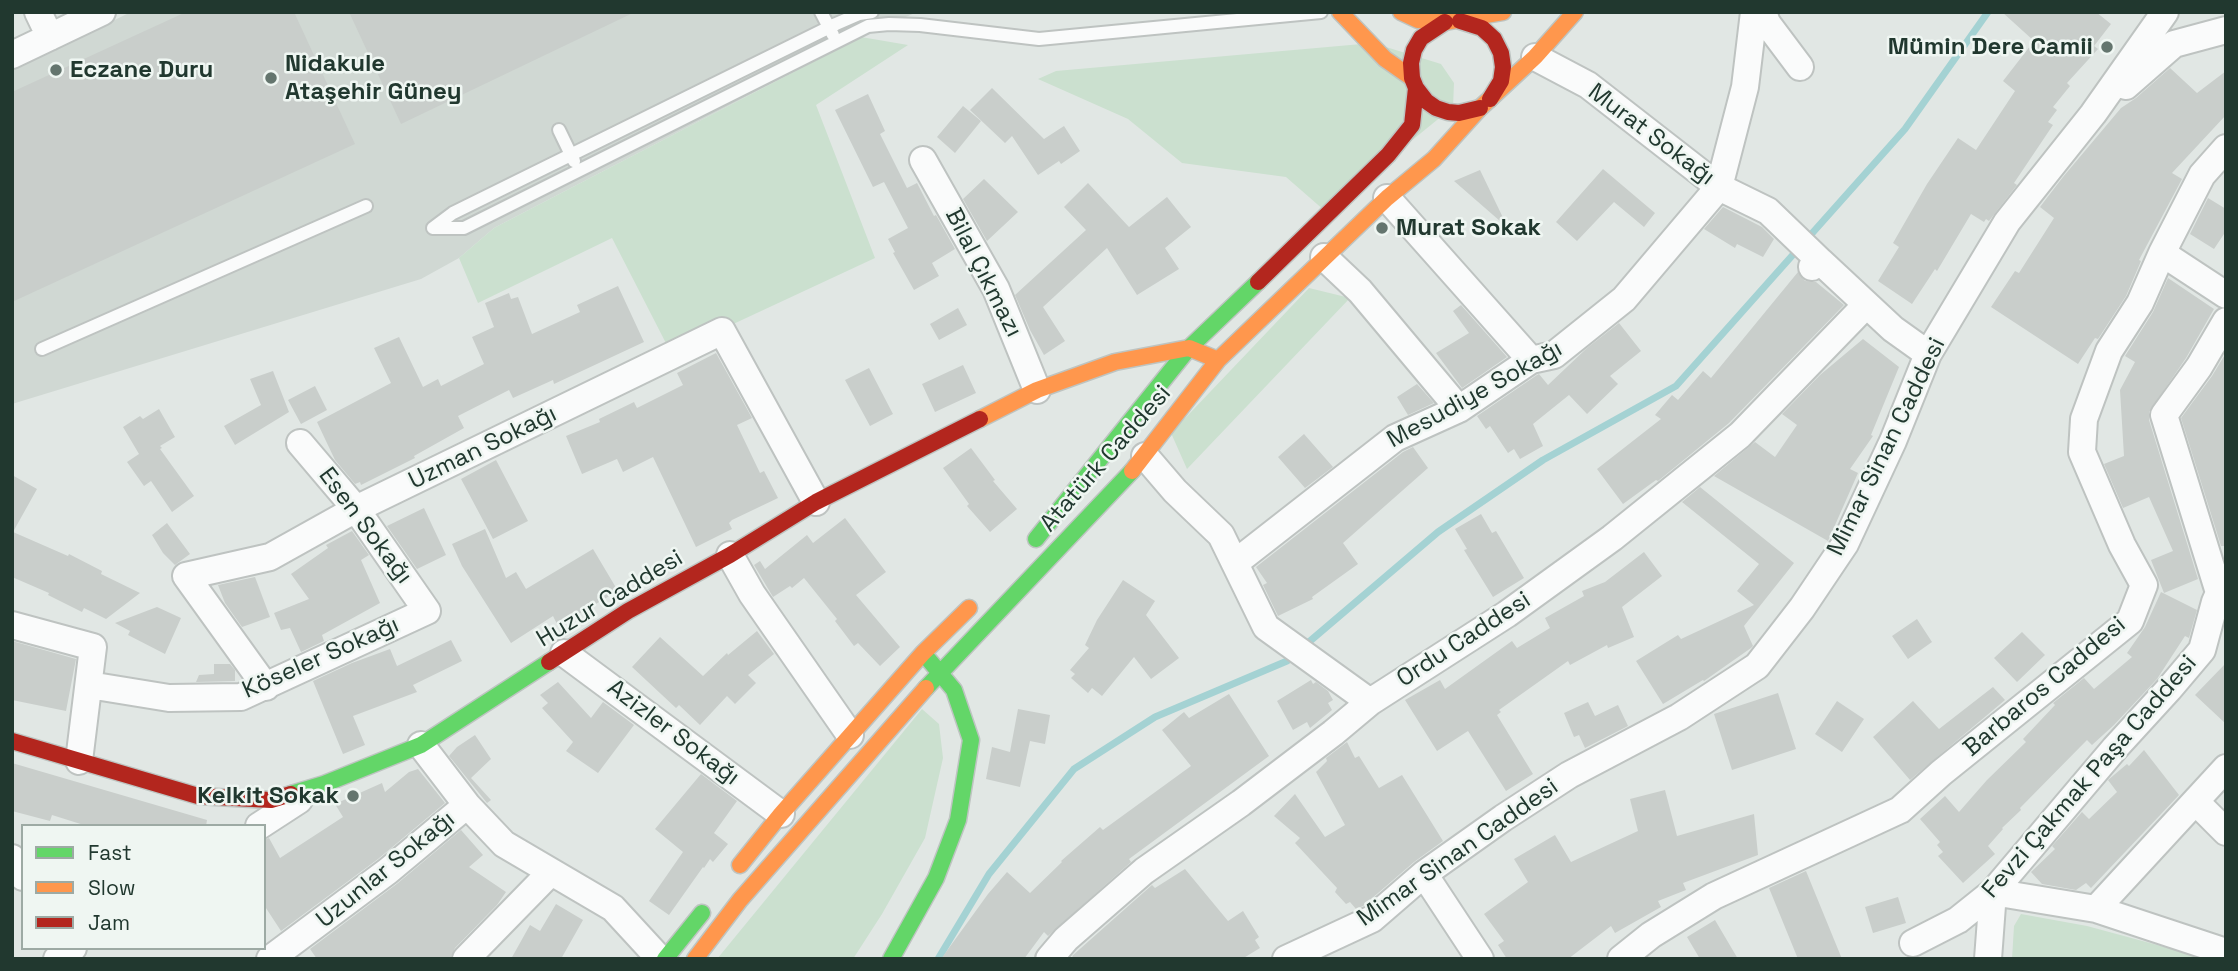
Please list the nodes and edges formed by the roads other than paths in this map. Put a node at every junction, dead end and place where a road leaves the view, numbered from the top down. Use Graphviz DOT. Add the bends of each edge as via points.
graph roads {
  1 [pos="38,12"];
  2 [pos="102,12"];
  3 [pos="821,12"];
  4 [pos="872,12"];
  5 [pos="1321,12"];
  6 [pos="1340,12"];
  7 [pos="1401,12"];
  8 [pos="1503,12"];
  9 [pos="1575,12"];
  10 [pos="1754,12"];
  11 [pos="1763,12"];
  12 [pos="2165,12"];
  13 [pos="1422,16"];
  14 [pos="1452,22"];
  15 [pos="829,28"];
  16 [pos="2226,30"];
  17 [pos="50,37"];
  18 [pos="837,40"];
  19 [pos="12,55"];
  20 [pos="1535,57"];
  21 [pos="1800,67"];
  22 [pos="1414,83"];
  23 [pos="1485,104"];
  24 [pos="2093,114"];
  25 [pos="559,130"];
  26 [pos="2226,148"];
  27 [pos="571,155"];
  28 [pos="923,160"];
  29 [pos="578,171"];
  30 [pos="1719,187"];
  31 [pos="1387,198"];
  32 [pos="366,206"];
  33 [pos="2162,253"];
  34 [pos="1324,257"];
  35 [pos="2226,295"];
  36 [pos="1866,305"];
  37 [pos="2226,321"];
  38 [pos="1189,348"];
  39 [pos="42,349"];
  40 [pos="1928,354"];
  41 [pos="1531,359"];
  42 [pos="1218,360"];
  43 [pos="1037,390"];
  44 [pos="1459,409"];
  45 [pos="300,443"];
  46 [pos="1145,456"];
  47 [pos="816,502"];
  48 [pos="356,509"];
  49 [pos="1028,548"];
  50 [pos="730,555"];
  51 [pos="1236,563"];
  52 [pos="984,592"];
  53 [pos="2223,593"];
  54 [pos="427,611"];
  55 [pos="12,625"];
  56 [pos="564,653"];
  57 [pos="923,653"];
  58 [pos="940,673"];
  59 [pos="89,685"];
  60 [pos="266,687"];
  61 [pos="1370,702"];
  62 [pos="850,735"];
  63 [pos="12,741"];
  64 [pos="421,745"];
  65 [pos="79,761"];
  66 [pos="2226,768"];
  67 [pos="324,784"];
  68 [pos="2196,802"];
  69 [pos="467,806"];
  70 [pos="782,814"];
  71 [pos="262,824"];
  72 [pos="2226,832"];
  73 [pos="12,858"];
  74 [pos="551,872"];
  75 [pos="21,874"];
  76 [pos="1424,874"];
  77 [pos="732,876"];
  78 [pos="1993,892"];
  79 [pos="715,897"];
  80 [pos="2096,909"];
  81 [pos="1913,943"];
  82 [pos="2226,952"];
  83 [pos="270,959"];
  84 [pos="466,959"];
  85 [pos="660,959"];
  86 [pos="665,959"];
  87 [pos="695,959"];
  88 [pos="891,959"];
  89 [pos="1049,959"];
  90 [pos="1286,959"];
  91 [pos="1480,959"];
  92 [pos="1620,959"];
  93 [pos="1988,959"];
  1 -- 17 [label="street"];
  2 -- 17 [label="street"];
  3 -- 15 [label="lane"];
  4 -- 15 [label="lane"];
  5 -- 18 [label="lane" via="1040,39 889,24 867,26"];
  6 -- 22 [label="main road"];
  7 -- 13 [label="main road"];
  8 -- 14 [label="main road"];
  9 -- 20 [label="main road, Atatürk Caddesi"];
  10 -- 30 [label="street, Mesudiye Sokağı" via="1745,88"];
  11 -- 21 [label="street"];
  12 -- 24 [label="street, Mimar Sinan Caddesi"];
  13 -- 14 [label="main road"];
  14 -- 22 [label="main road" via="1421,38 1411,63"];
  14 -- 23 [label="main road" via="1482,28 1501,53 1501,81"];
  15 -- 18 [label="lane"];
  15 -- 27 [label="lane"];
  16 -- 24 [label="street" via="2174,44"];
  17 -- 19 [label="street"];
  18 -- 29 [label="lane"];
  20 -- 23 [label="main road, Atatürk Caddesi"];
  20 -- 30 [label="street, Murat Sokağı" via="1588,85"];
  22 -- 23 [label="main road" via="1426,101 1448,112"];
  22 -- 38 [label="main road, Atatürk Caddesi" via="1412,125 1388,155"];
  23 -- 31 [label="main road, Atatürk Caddesi" via="1434,159"];
  24 -- 40 [label="street, Mimar Sinan Caddesi" via="2007,222"];
  25 -- 27 [label="lane"];
  26 -- 33 [label="street, Barbaros Caddesi" via="2202,175"];
  27 -- 29 [label="lane"];
  27 -- 29 [label="lane" via="453,213 433,228 464,228"];
  28 -- 43 [label="street, Bilal Çıkmazı" via="996,289"];
  30 -- 36 [label="street, Murat Sokağı" via="1768,211 1816,264"];
  30 -- 41 [label="street, Mesudiye Sokağı" via="1624,299 1554,355"];
  31 -- 34 [label="main road, Atatürk Caddesi"];
  31 -- 41 [label="street"];
  32 -- 39 [label="lane"];
  33 -- 35 [label="street"];
  33 -- 92 [label="street, Barbaros Caddesi" via="2140,303 2109,351 2084,419 2082,452 2144,584 2130,621 1900,810 1714,896"];
  34 -- 42 [label="main road, Atatürk Caddesi"];
  34 -- 44 [label="street" via="1360,291"];
  36 -- 40 [label="street"];
  36 -- 61 [label="street, Ordu Caddesi" via="1740,435 1612,538 1507,614"];
  37 -- 53 [label="street" via="2164,415"];
  38 -- 42 [label="main road"];
  38 -- 43 [label="main road, Huzur Caddesi" via="1115,362"];
  38 -- 49 [label="main road, Atatürk Caddesi"];
  40 -- 76 [label="street, Mimar Sinan Caddesi" via="1845,544 1757,666 1679,717 1569,775"];
  41 -- 44 [label="street, Mesudiye Sokağı"];
  42 -- 46 [label="main road, Atatürk Caddesi"];
  43 -- 47 [label="main road, Huzur Caddesi"];
  44 -- 51 [label="street, Mesudiye Sokağı" via="1395,438"];
  45 -- 48 [label="street, Esen Sokağı"];
  46 -- 51 [label="street" via="1221,535"];
  46 -- 58 [label="main road, Atatürk Caddesi"];
  47 -- 48 [label="street, Uzman Sokağı" via="722,331"];
  47 -- 50 [label="main road, Huzur Caddesi"];
  48 -- 54 [label="street, Esen Sokağı"];
  48 -- 60 [label="street, Uzman Sokağı" via="270,557 186,576"];
  50 -- 56 [label="main road, Huzur Caddesi" via="628,611"];
  50 -- 62 [label="street"];
  51 -- 61 [label="street" via="1266,627"];
  52 -- 57 [label="main road"];
  53 -- 78 [label="street, Fevzi Çakmak Paşa Caddesi" via="2202,650"];
  54 -- 60 [label="street, Köseler Sokağı"];
  55 -- 59 [label="street" via="93,647"];
  56 -- 64 [label="main road, Huzur Caddesi"];
  56 -- 70 [label="street, Azizler Sokağı"];
  57 -- 58 [label="main road"];
  57 -- 62 [label="main road"];
  58 -- 87 [label="main road, Atatürk Caddesi" via="740,900"];
  58 -- 88 [label="main road" via="954,690 971,740 958,820 936,878"];
  59 -- 60 [label="street, Köseler Sokağı" via="169,698 241,697"];
  59 -- 65 [label="street"];
  61 -- 89 [label="street, Ordu Caddesi" via="1241,803 1144,871"];
  62 -- 70 [label="main road"];
  63 -- 65 [label="main road, Huzur Caddesi"];
  64 -- 67 [label="main road, Huzur Caddesi"];
  64 -- 69 [label="street"];
  65 -- 67 [label="main road, Huzur Caddesi" via="198,796 271,800"];
  66 -- 68 [label="street"];
  67 -- 71 [label="street"];
  68 -- 72 [label="street"];
  68 -- 80 [label="street"];
  69 -- 74 [label="street" via="504,844"];
  69 -- 83 [label="street, Uzunlar Sokağı"];
  70 -- 77 [label="main road"];
  73 -- 75 [label="street"];
  74 -- 84 [label="street"];
  74 -- 85 [label="street" via="613,908"];
  76 -- 90 [label="street, Mimar Sinan Caddesi" via="1372,919"];
  76 -- 91 [label="street"];
  78 -- 80 [label="street"];
  78 -- 81 [label="street, Fevzi Çakmak Paşa Caddesi" via="1958,920"];
  78 -- 93 [label="street"];
  79 -- 86 [label="main road"];
  80 -- 82 [label="street"];
}
